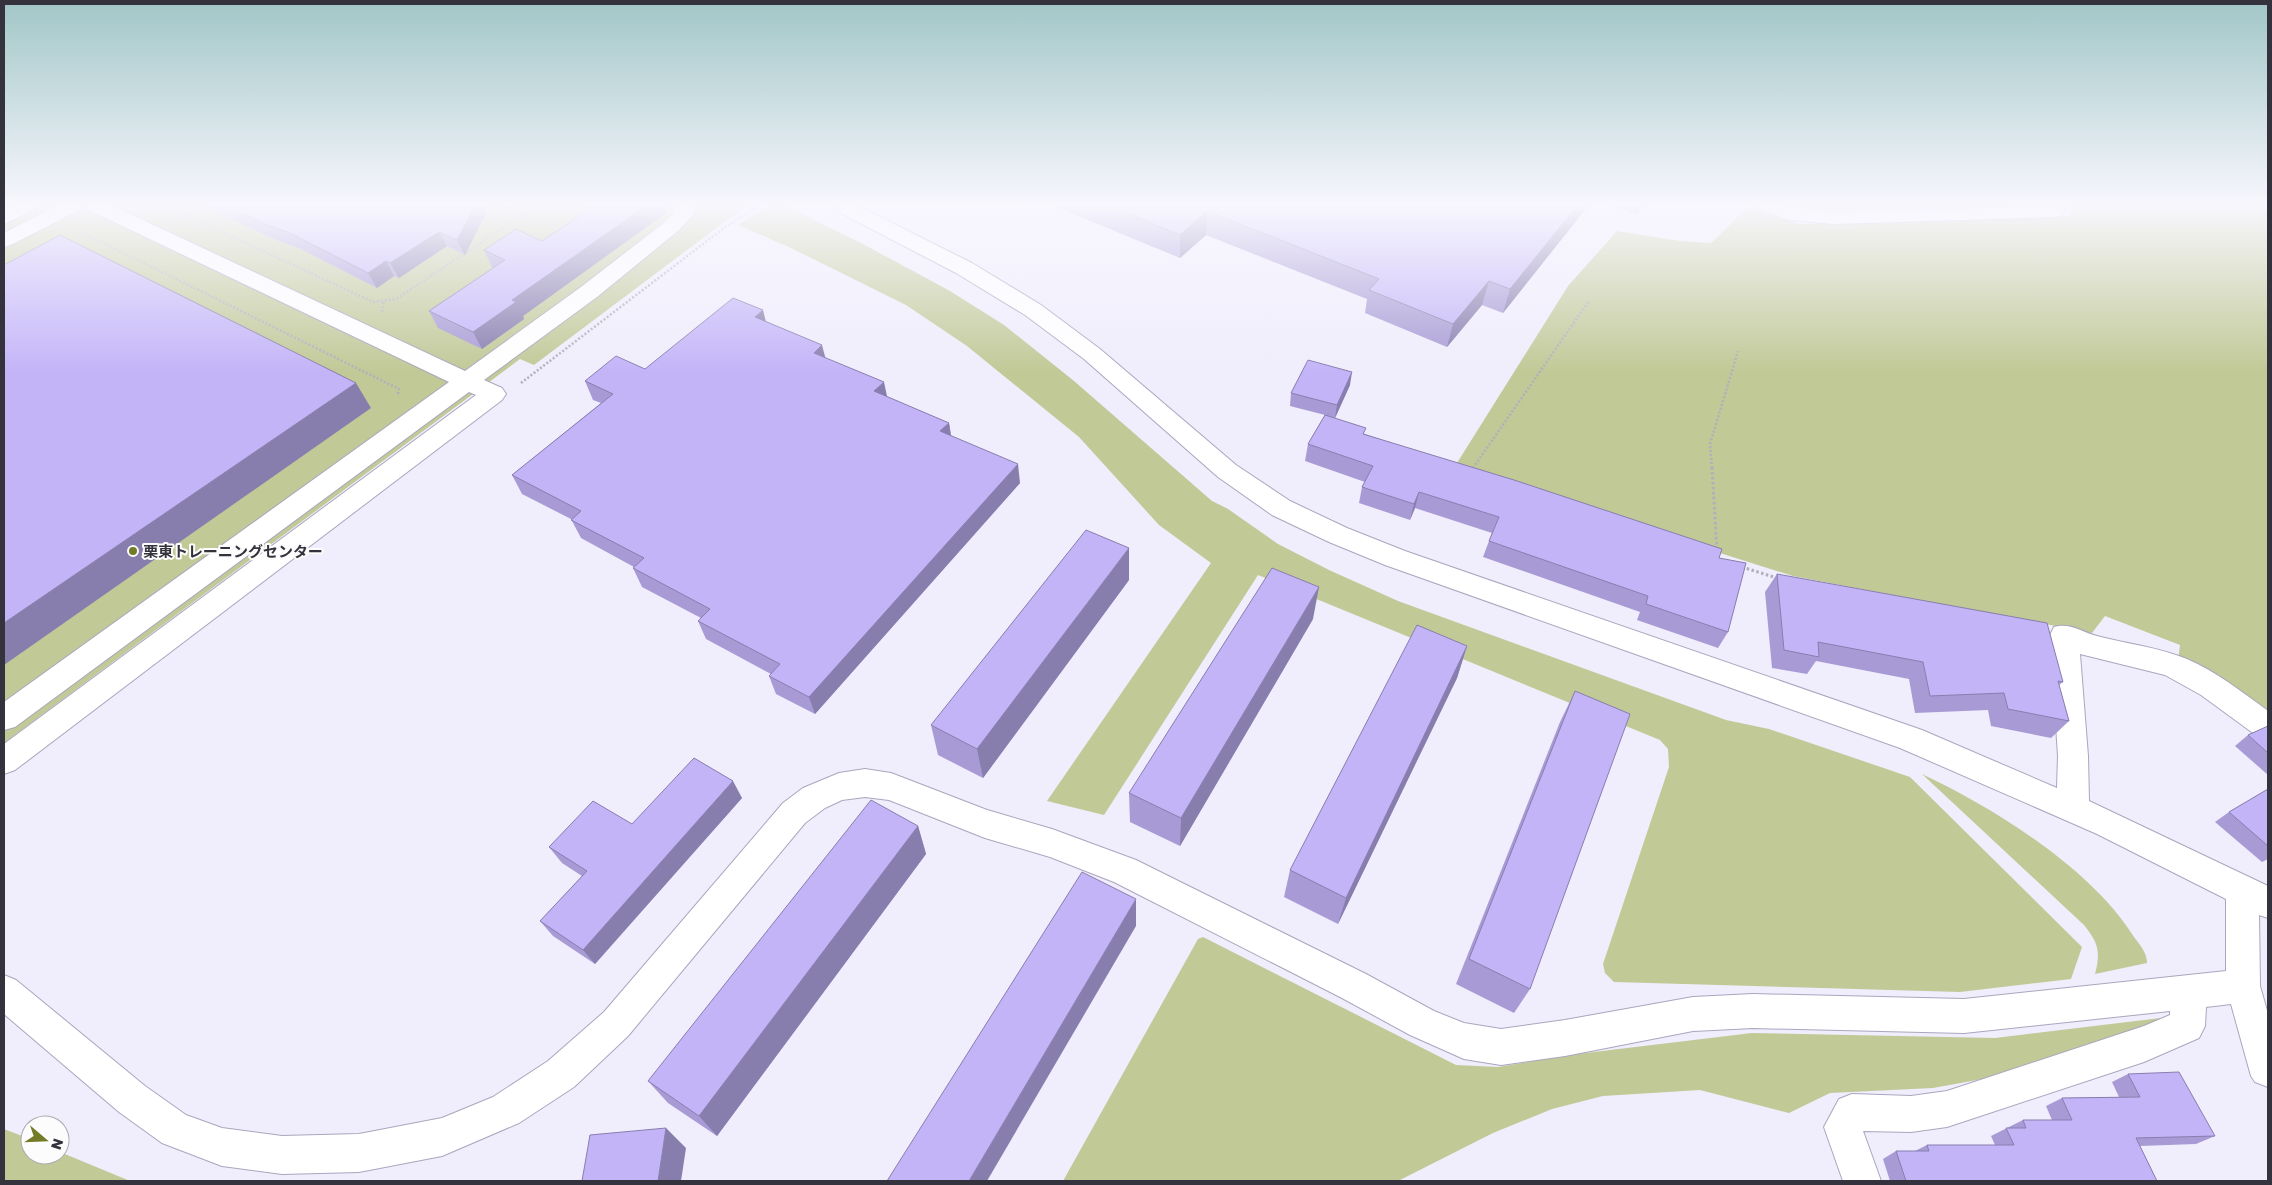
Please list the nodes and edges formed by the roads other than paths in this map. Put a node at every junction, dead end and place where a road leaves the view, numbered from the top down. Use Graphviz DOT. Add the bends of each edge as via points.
graph roads {
  1 [pos="214,261"];
  2 [pos="628,261"];
  3 [pos="951,261"];
  4 [pos="468,380"];
  5 [pos="4,718"];
  6 [pos="2268,727"];
  7 [pos="4,761"];
  8 [pos="2073,808"];
  9 [pos="2255,897"];
  10 [pos="2242,986"];
  11 [pos="2189,991"];
  12 [pos="4,992"];
  13 [pos="2268,1069"];
  14 [pos="1862,1181"];
  1 -- 4 [label="street"];
  2 -- 4 [label="street"];
  3 -- 8 [label="street" via="1033,310 1092,354 1227,471 1282,508 1395,558 1911,739"];
  4 -- 5 [label="street"];
  4 -- 7 [label="street" via="494,394"];
  6 -- 8 [label="street" via="2199,678 2173,666 2083,645 2064,635 2073,756"];
  8 -- 9 [label="street"];
  9 -- 10 [label="street"];
  10 -- 11 [label="street"];
  10 -- 13 [label="street"];
  11 -- 12 [label="street" via="1964,1016 1753,1011 1693,1014 1565,1038 1501,1046 1464,1041 1422,1023 1125,871 1052,843 986,824 891,786 865,783 839,787 814,798 794,814 616,1024 561,1074 506,1110 442,1137 359,1153 282,1155 222,1146 175,1130 132,1099"];
  11 -- 14 [label="street" via="2188,1026 2144,1044 1947,1109 1911,1114 1852,1112 1843,1127"];
}
